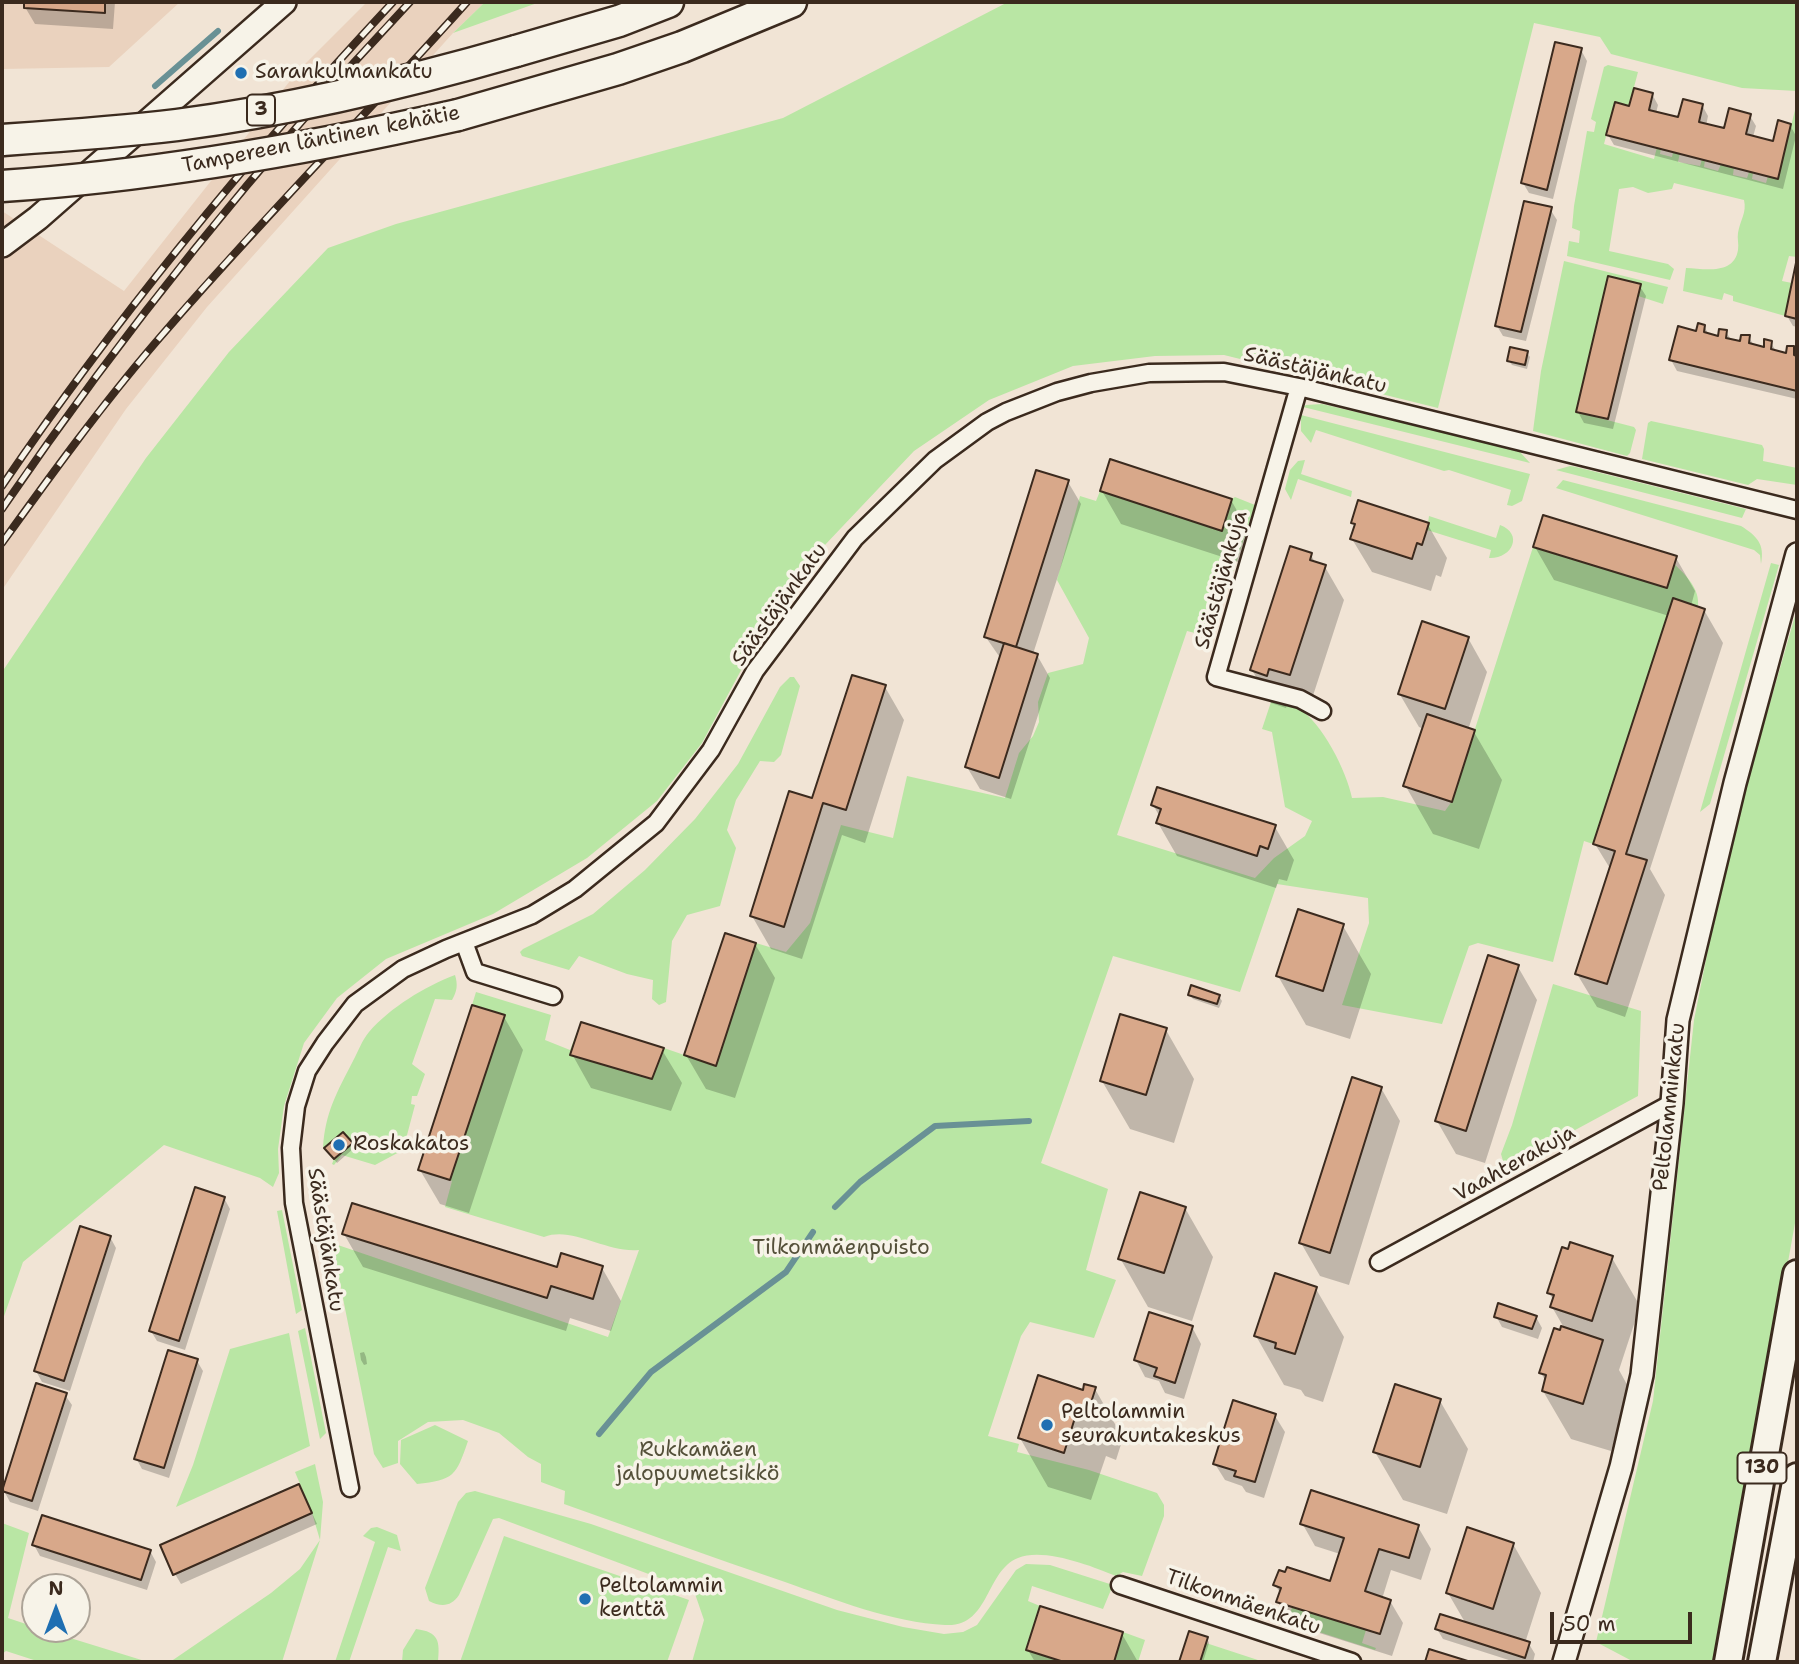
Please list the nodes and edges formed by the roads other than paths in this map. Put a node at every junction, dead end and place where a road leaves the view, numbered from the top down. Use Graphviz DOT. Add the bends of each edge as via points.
graph roads {
  1 [pos="284,2"];
  2 [pos="667,2"];
  3 [pos="790,2"];
  4 [pos="815,2"];
  5 [pos="732,26"];
  6 [pos="2,140"];
  7 [pos="2,186"];
  8 [pos="2,245"];
  9 [pos="1299,387"];
  10 [pos="1797,510"];
  11 [pos="1797,554"];
  12 [pos="1322,711"];
  13 [pos="464,942"];
  14 [pos="553,996"];
  15 [pos="1672,1103"];
  16 [pos="1379,1262"];
  17 [pos="1797,1274"];
  18 [pos="1797,1476"];
  19 [pos="350,1488"];
  20 [pos="1120,1584"];
  21 [pos="1352,1662"];
  22 [pos="1564,1662"];
  23 [pos="1728,1662"];
  24 [pos="1762,1662"];
  1 -- 8 [label="main road"];
  2 -- 6 [label="highway, Tampereen läntinen kehätie / 3, bridge" via="619,21 421,78 282,107 180,124"];
  3 -- 5 [label="highway, Tampereen läntinen kehätie"];
  4 -- 5 [label="highway, 3"];
  5 -- 7 [label="highway, Tampereen läntinen kehätie / 3, bridge" via="618,69 369,135 222,161"];
  9 -- 10 [label="street, Säästäjänkatu"];
  9 -- 12 [label="street, Säästäjänkuja" via="1216,677 1300,699"];
  9 -- 13 [label="street, Säästäjänkatu" via="1224,372 1119,377 1057,392 1006,412 962,439 855,538 755,671 711,750 656,823 575,889 532,915"];
  11 -- 15 [label="street, Peltolamminkatu" via="1678,1020"];
  13 -- 14 [label="street" via="475,972"];
  13 -- 19 [label="street, Säästäjänkatu" via="403,969 355,1004 307,1071 296,1106 291,1149 294,1203"];
  15 -- 16 [label="street, Vaahterakuja"];
  15 -- 22 [label="street, Peltolamminkatu" via="1640,1386"];
  17 -- 23 [label="main road, 130"];
  18 -- 24 [label="main road, 130"];
  20 -- 21 [label="street, Tilkonmäenkatu"];
}
